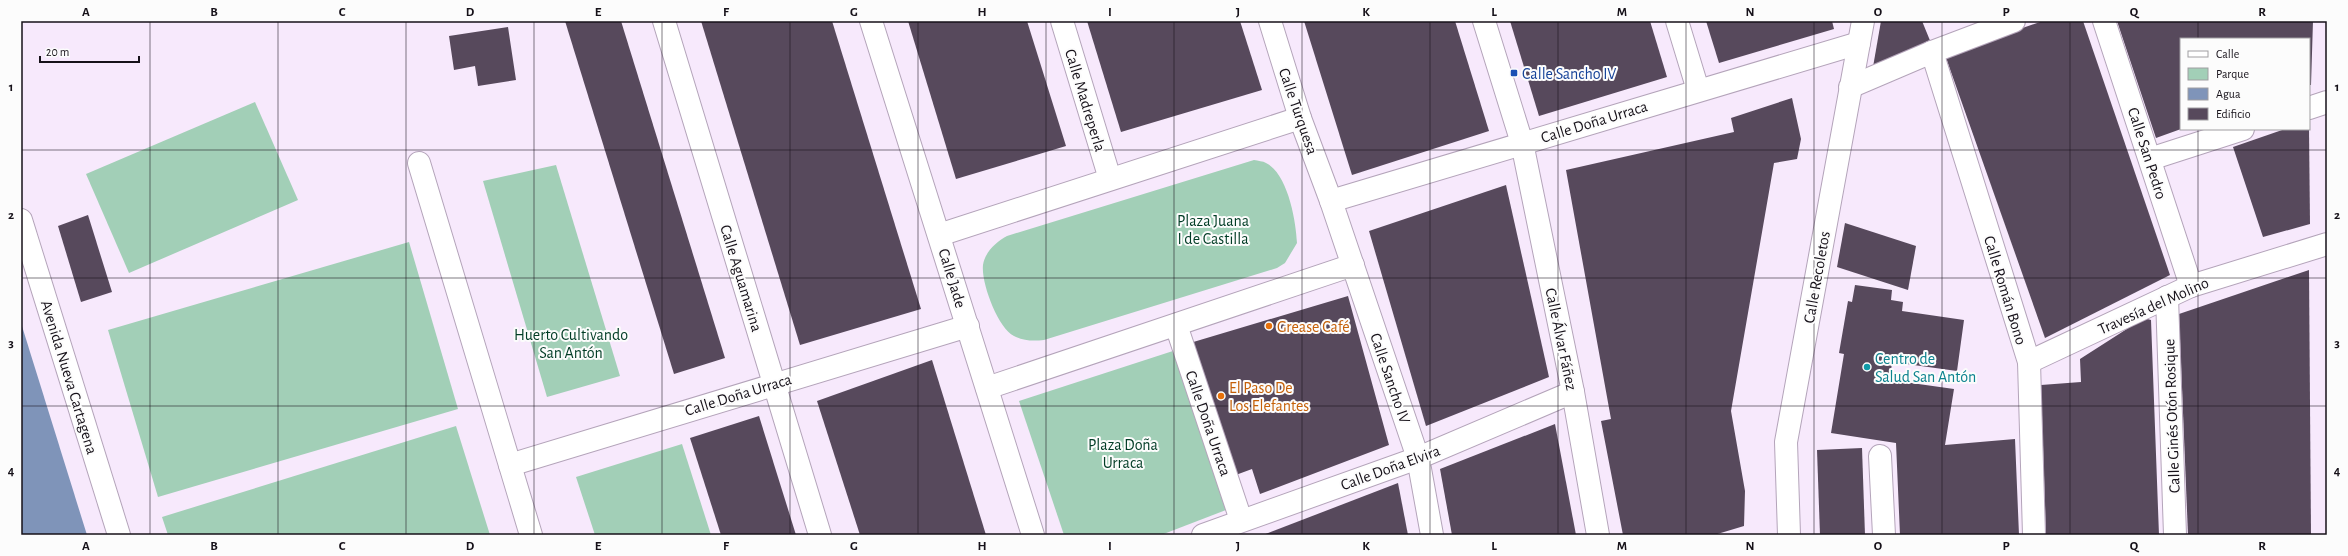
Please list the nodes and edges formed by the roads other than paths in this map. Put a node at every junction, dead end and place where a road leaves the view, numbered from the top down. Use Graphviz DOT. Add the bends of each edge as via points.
graph roads {
  1 [pos="664,21"];
  2 [pos="871,21"];
  3 [pos="1062,21"];
  4 [pos="1270,21"];
  5 [pos="1484,21"];
  6 [pos="1677,21"];
  7 [pos="1863,21"];
  8 [pos="2014,21"];
  9 [pos="2104,21"];
  10 [pos="1859,43"];
  11 [pos="1932,52"];
  12 [pos="1850,87"];
  13 [pos="1698,90"];
  14 [pos="2327,102"];
  15 [pos="2310,108"];
  16 [pos="1300,118"];
  17 [pos="2240,130"];
  18 [pos="1522,143"];
  19 [pos="2150,159"];
  20 [pos="419,163"];
  21 [pos="1110,179"];
  22 [pos="1331,201"];
  23 [pos="21,220"];
  24 [pos="939,235"];
  25 [pos="2327,244"];
  26 [pos="1353,265"];
  27 [pos="2191,286"];
  28 [pos="2167,297"];
  29 [pos="1176,325"];
  30 [pos="968,326"];
  31 [pos="2029,362"];
  32 [pos="774,383"];
  33 [pos="987,388"];
  34 [pos="1573,392"];
  35 [pos="1880,456"];
  36 [pos="1418,458"];
  37 [pos="510,464"];
  38 [pos="1242,520"];
  39 [pos="118,535"];
  40 [pos="531,535"];
  41 [pos="820,535"];
  42 [pos="1033,535"];
  43 [pos="1203,535"];
  44 [pos="1432,535"];
  45 [pos="1598,535"];
  46 [pos="1787,535"];
  47 [pos="1884,535"];
  48 [pos="2034,535"];
  49 [pos="2175,535"];
  1 -- 32 [label="street, Calle Aguamarina"];
  2 -- 24 [label="street, Calle Jade"];
  3 -- 21 [label="street, Calle Madreperla"];
  4 -- 16 [label="street, Calle Turquesa"];
  5 -- 18 [label="street, Calle Álvar Fáñez"];
  6 -- 13 [label="street"];
  7 -- 10 [label="street, Calle Recoletos"];
  8 -- 11 [label="street"];
  9 -- 19 [label="street, Calle San Pedro"];
  10 -- 12 [label="street, Calle Recoletos"];
  10 -- 13 [label="street, Calle Doña Urraca"];
  11 -- 12 [label="street"];
  11 -- 31 [label="street, Calle Román Bono"];
  12 -- 46 [label="street, Calle Recoletos" via="1786,442"];
  13 -- 18 [label="street, Calle Doña Urraca"];
  14 -- 15 [label="street"];
  16 -- 21 [label="street"];
  16 -- 22 [label="street, Calle Turquesa"];
  17 -- 19 [label="street"];
  18 -- 22 [label="street, Calle Doña Urraca"];
  18 -- 34 [label="street, Calle Álvar Fáñez"];
  19 -- 27 [label="street, Calle San Pedro"];
  20 -- 37 [label="street"];
  21 -- 24 [label="street"];
  22 -- 26 [label="street, Calle Sancho IV"];
  23 -- 39 [label="street, Avenida Nueva Cartagena"];
  24 -- 30 [label="street, Calle Jade"];
  25 -- 27 [label="street, Travesía del Molino"];
  26 -- 29 [label="street"];
  26 -- 36 [label="street, Calle Sancho IV"];
  27 -- 28 [label="street, Travesía del Molino"];
  28 -- 31 [label="street, Travesía del Molino"];
  28 -- 49 [label="street, Calle Ginés Otón Rosique"];
  29 -- 33 [label="street"];
  29 -- 38 [label="street, Calle Doña Urraca"];
  30 -- 32 [label="street, Calle Doña Urraca"];
  30 -- 33 [label="street, Calle Jade"];
  31 -- 48 [label="street, Calle Román Bono"];
  32 -- 37 [label="street, Calle Doña Urraca"];
  32 -- 41 [label="street, Calle Aguamarina"];
  33 -- 42 [label="street, Calle Jade"];
  34 -- 36 [label="street, Calle Doña Elvira"];
  34 -- 45 [label="street, Calle Álvar Fáñez"];
  35 -- 47 [label="street"];
  36 -- 38 [label="street, Calle Doña Elvira"];
  36 -- 44 [label="street, Calle Sancho IV"];
  37 -- 40 [label="street"];
  38 -- 43 [label="street, Calle Doña Elvira"];
}
